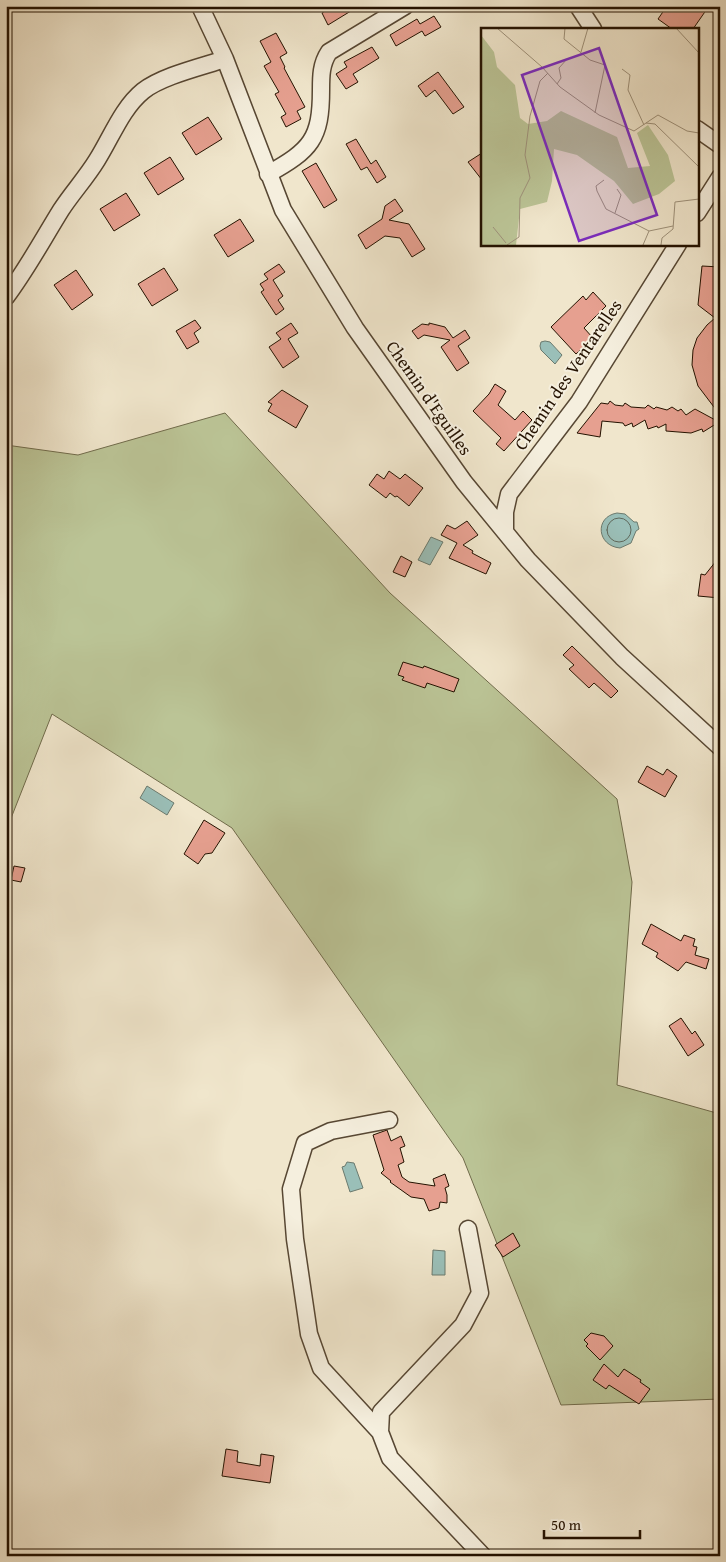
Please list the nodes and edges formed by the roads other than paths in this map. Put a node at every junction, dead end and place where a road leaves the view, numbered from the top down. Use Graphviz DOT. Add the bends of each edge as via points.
graph roads {
  1 [pos="200,6"];
  2 [pos="405,6"];
  3 [pos="578,6"];
  4 [pos="592,28"];
  5 [pos="225,59"];
  6 [pos="698,130"];
  7 [pos="720,145"];
  8 [pos="268,174"];
  9 [pos="720,177"];
  10 [pos="698,210"];
  11 [pos="677,245"];
  12 [pos="6,296"];
  13 [pos="505,532"];
  14 [pos="720,748"];
  15 [pos="389,1120"];
  16 [pos="468,1229"];
  17 [pos="380,1432"];
  18 [pos="483,1556"];
  1 -- 5 [label="street, Chemin d'Eguilles"];
  2 -- 8 [label="street" via="329,52 321,74 317,134 291,162"];
  3 -- 4 [label="street"];
  5 -- 8 [label="street, Chemin d'Eguilles"];
  5 -- 12 [label="street" via="156,84 134,99"];
  6 -- 7 [label="street"];
  8 -- 13 [label="street, Chemin d'Eguilles" via="283,210 356,328 464,482"];
  9 -- 10 [label="street"];
  11 -- 13 [label="street, Chemin des Ventarelles" via="579,402 510,494"];
  13 -- 14 [label="street, Chemin d'Eguilles" via="622,657"];
  15 -- 17 [label="street" via="332,1131 304,1143 291,1189 309,1334 321,1368"];
  16 -- 17 [label="street" via="480,1293 463,1325 381,1412"];
  17 -- 18 [label="street" via="390,1458"];
}
